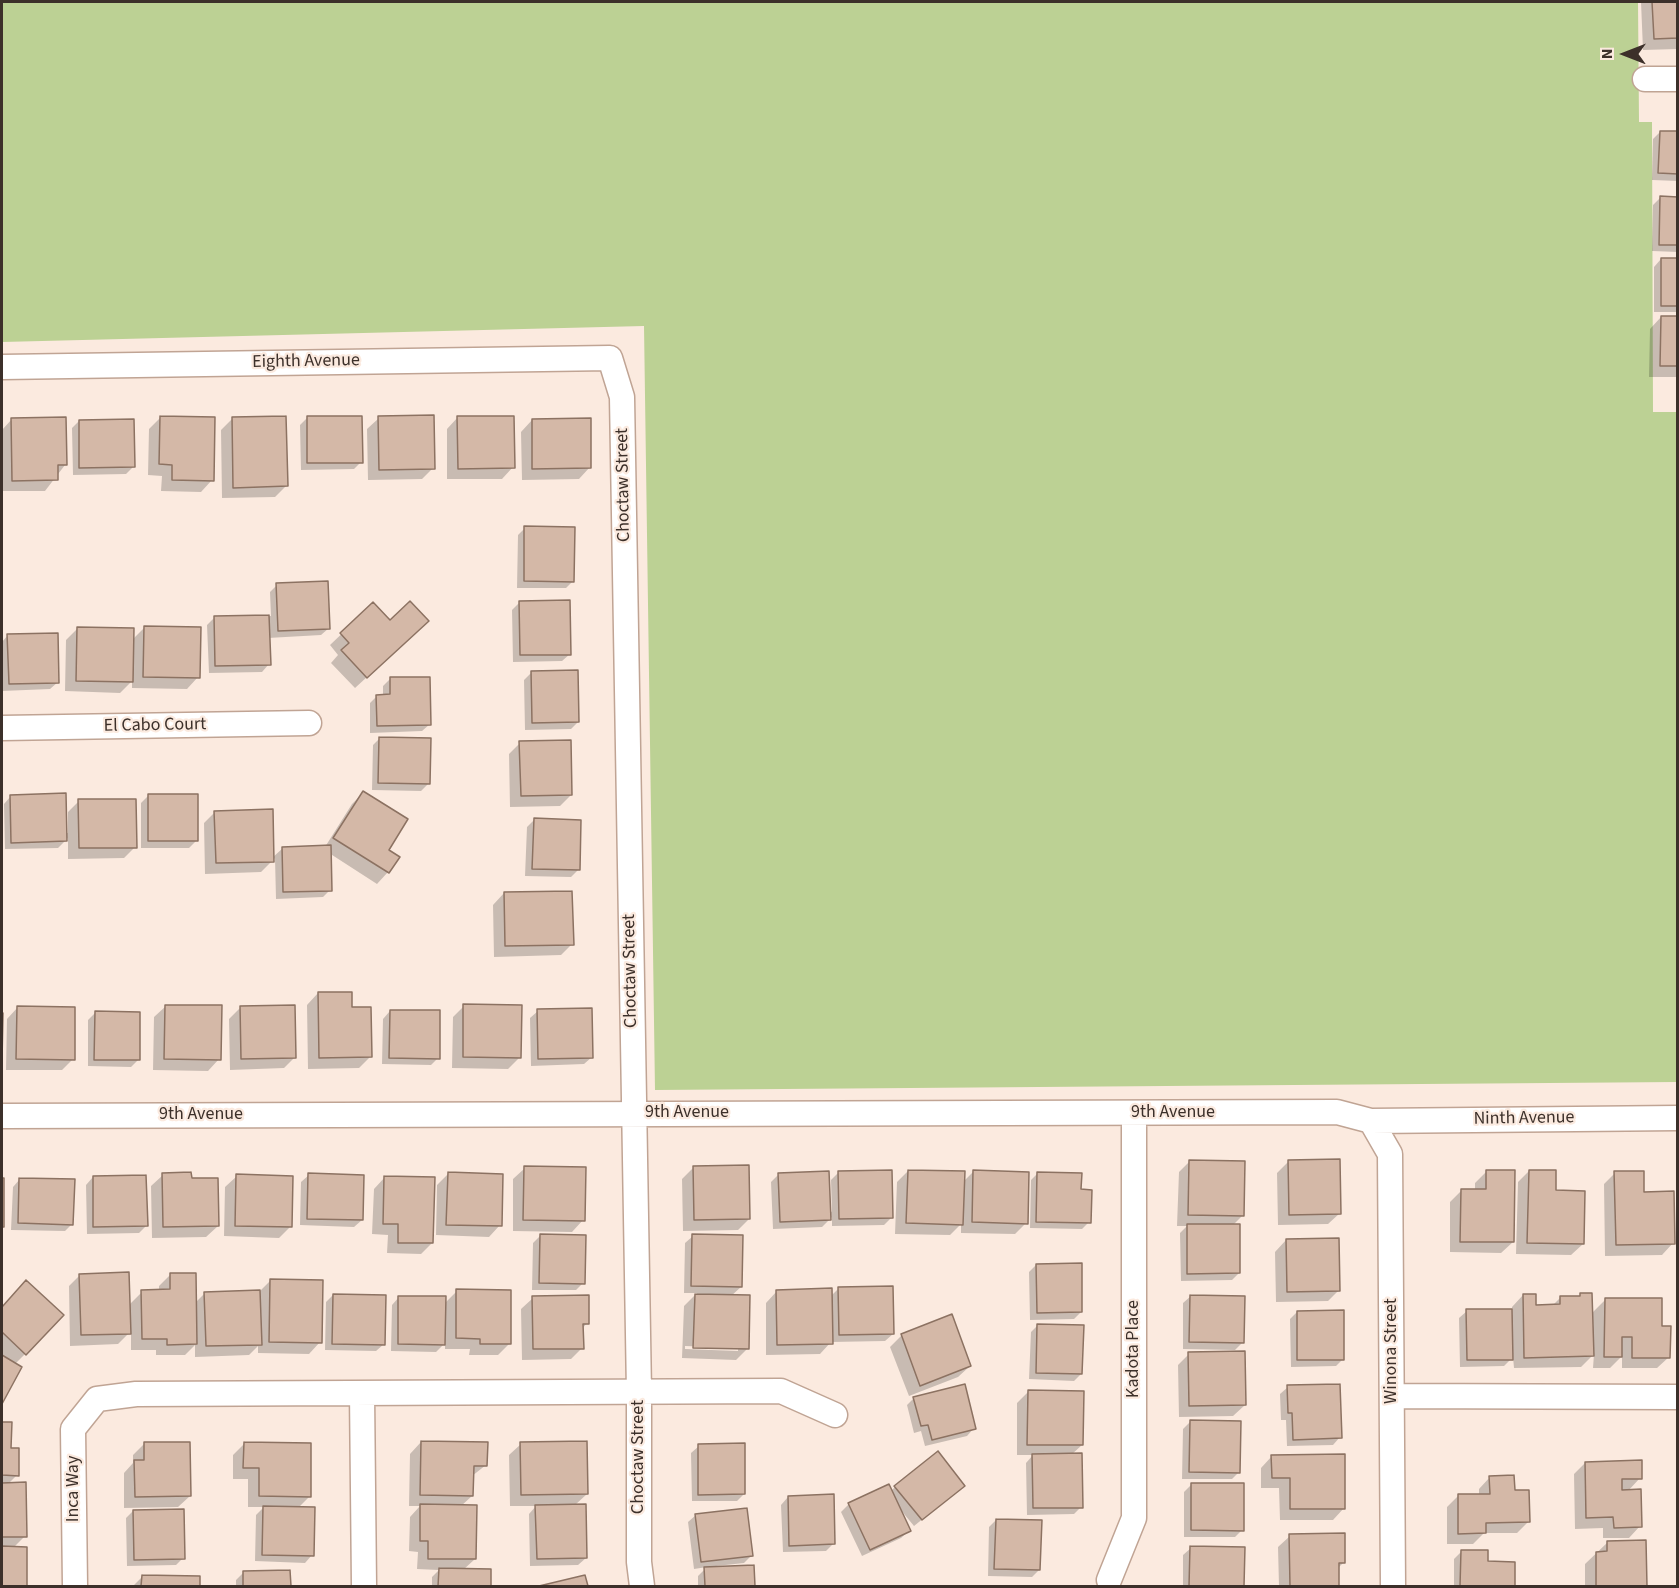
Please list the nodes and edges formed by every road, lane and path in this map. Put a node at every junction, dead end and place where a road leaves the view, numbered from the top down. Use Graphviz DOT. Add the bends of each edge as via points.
graph roads {
  1 [pos="1645,79"];
  2 [pos="1677,79"];
  3 [pos="610,358"];
  4 [pos="2,367"];
  5 [pos="309,723"];
  6 [pos="2,728"];
  7 [pos="633,1113"];
  8 [pos="1134,1113"];
  9 [pos="2,1116"];
  10 [pos="1677,1118"];
  11 [pos="1371,1121"];
  12 [pos="639,1392"];
  13 [pos="362,1393"];
  14 [pos="1392,1396"];
  15 [pos="1677,1397"];
  16 [pos="835,1415"];
  17 [pos="1109,1580"];
  18 [pos="75,1587"];
  19 [pos="364,1587"];
  20 [pos="642,1587"];
  21 [pos="1394,1587"];
  1 -- 2 [label="street"];
  3 -- 4 [label="street, Eighth Avenue"];
  3 -- 7 [label="street, Choctaw Street" via="622,397"];
  5 -- 6 [label="street, El Cabo Court"];
  7 -- 8 [label="street, 9th Avenue"];
  7 -- 9 [label="street, 9th Avenue"];
  7 -- 12 [label="street, Choctaw Street"];
  8 -- 11 [label="street, 9th Avenue" via="1337,1112"];
  8 -- 17 [label="street, Kadota Place" via="1134,1518"];
  10 -- 11 [label="street, Ninth Avenue"];
  11 -- 14 [label="street, Winona Street" via="1390,1154"];
  12 -- 13 [label="street"];
  12 -- 16 [label="street" via="781,1391"];
  12 -- 20 [label="street, Choctaw Street"];
  13 -- 18 [label="street, Inca Way" via="136,1394 97,1399 74,1429"];
  13 -- 19 [label="street"];
  14 -- 15 [label="street"];
  14 -- 21 [label="street, Winona Street"];
}
